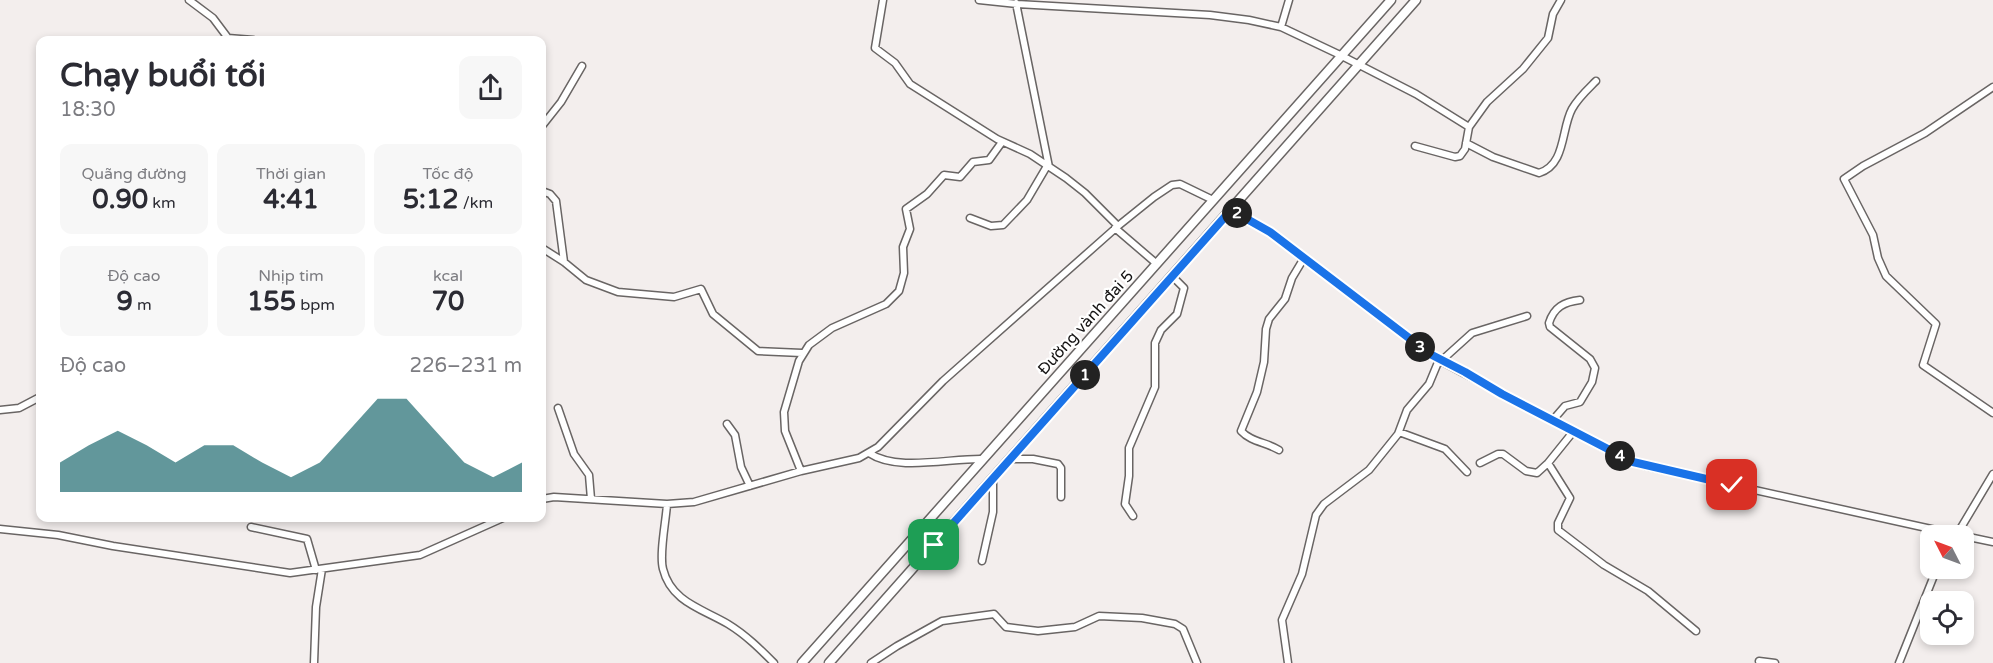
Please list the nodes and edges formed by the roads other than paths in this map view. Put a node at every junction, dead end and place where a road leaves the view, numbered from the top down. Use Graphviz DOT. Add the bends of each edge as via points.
graph roads {
  1 [pos="189,0"];
  2 [pos="883,0"];
  3 [pos="979,0"];
  4 [pos="1289,0"];
  5 [pos="1391,0"];
  6 [pos="1416,0"];
  7 [pos="1561,0"];
  8 [pos="1016,2"];
  9 [pos="1281,27"];
  10 [pos="226,36"];
  11 [pos="1340,55"];
  12 [pos="1358,64"];
  13 [pos="582,66"];
  14 [pos="1596,81"];
  15 [pos="1993,87"];
  16 [pos="546,121"];
  17 [pos="1469,127"];
  18 [pos="1002,142"];
  19 [pos="1466,143"];
  20 [pos="1416,146"];
  21 [pos="1048,166"];
  22 [pos="546,192"];
  23 [pos="1213,200"];
  24 [pos="1231,210"];
  25 [pos="970,218"];
  26 [pos="1116,227"];
  27 [pos="546,251"];
  28 [pos="1304,258"];
  29 [pos="564,262"];
  30 [pos="1157,264"];
  31 [pos="1172,276"];
  32 [pos="1580,300"];
  33 [pos="1527,316"];
  34 [pos="802,353"];
  35 [pos="1440,360"];
  36 [pos="36,399"];
  37 [pos="558,408"];
  38 [pos="0,410"];
  39 [pos="1993,413"];
  40 [pos="1552,421"];
  41 [pos="727,424"];
  42 [pos="1399,432"];
  43 [pos="1573,432"];
  44 [pos="1279,450"];
  45 [pos="869,453"];
  46 [pos="983,459"];
  47 [pos="1010,459"];
  48 [pos="1480,463"];
  49 [pos="1548,463"];
  50 [pos="801,471"];
  51 [pos="1467,472"];
  52 [pos="1993,474"];
  53 [pos="993,478"];
  54 [pos="750,486"];
  55 [pos="1061,497"];
  56 [pos="546,498"];
  57 [pos="591,500"];
  58 [pos="667,504"];
  59 [pos="1134,516"];
  60 [pos="494,522"];
  61 [pos="1965,525"];
  62 [pos="1920,526"];
  63 [pos="251,527"];
  64 [pos="0,529"];
  65 [pos="1974,538"];
  66 [pos="1993,542"];
  67 [pos="982,561"];
  68 [pos="319,569"];
  69 [pos="1933,579"];
  70 [pos="1696,631"];
  71 [pos="1760,661"];
  72 [pos="314,663"];
  73 [pos="774,663"];
  74 [pos="802,663"];
  75 [pos="829,663"];
  76 [pos="871,663"];
  77 [pos="1197,663"];
  78 [pos="1288,663"];
  79 [pos="1775,663"];
  80 [pos="1899,663"];
  1 -- 10 [label="street" via="213,18"];
  2 -- 18 [label="street" via="875,48 895,63 911,86"];
  3 -- 8 [label="street"];
  4 -- 9 [label="street"];
  5 -- 11 [label="main road, Đường vành đai 5"];
  6 -- 12 [label="main road, Đường vành đai 5"];
  7 -- 17 [label="street" via="1544,44 1487,102"];
  8 -- 9 [label="street" via="1210,15"];
  8 -- 21 [label="street"];
  9 -- 11 [label="street"];
  11 -- 12 [label="street"];
  11 -- 23 [label="main road, Đường vành đai 5"];
  12 -- 17 [label="street"];
  12 -- 24 [label="main road, Đường vành đai 5"];
  13 -- 16 [label="street"];
  14 -- 19 [label="street" via="1572,109 1550,169 1539,173"];
  15 -- 39 [label="street" via="1925,133 1844,179 1873,235 1886,276 1935,324 1923,365"];
  17 -- 19 [label="street"];
  18 -- 21 [label="street"];
  18 -- 34 [label="street" via="989,160 973,162 960,177 944,175 906,209 910,229 903,247 903,283 893,298 820,335"];
  19 -- 20 [label="street" via="1462,153 1455,157"];
  21 -- 25 [label="street" via="1027,200 1003,225 991,226"];
  21 -- 26 [label="street" via="1084,193"];
  22 -- 29 [label="street" via="556,201"];
  23 -- 26 [label="street" via="1186,185 1172,185"];
  23 -- 30 [label="main road, Đường vành đai 5"];
  24 -- 28 [label="street" via="1270,232"];
  24 -- 31 [label="main road, Đường vành đai 5"];
  26 -- 30 [label="street"];
  26 -- 45 [label="street" via="935,388"];
  27 -- 29 [label="street"];
  28 -- 35 [label="street"];
  28 -- 44 [label="street" via="1285,299 1269,319 1257,392 1241,431 1252,440"];
  29 -- 34 [label="street" via="586,280 627,294 674,297 700,289 713,314 758,351"];
  30 -- 46 [label="main road, Đường vành đai 5"];
  31 -- 47 [label="main road, Đường vành đai 5"];
  31 -- 59 [label="street" via="1184,288 1180,308 1157,335 1154,392 1129,448 1125,504"];
  32 -- 40 [label="street" via="1558,307 1549,323 1590,359 1595,374 1580,402 1565,406"];
  33 -- 35 [label="street" via="1472,333"];
  34 -- 50 [label="street" via="783,422"];
  35 -- 40 [label="street"];
  35 -- 42 [label="street" via="1425,389 1407,410"];
  36 -- 38 [label="street" via="19,408"];
  37 -- 57 [label="street" via="574,454 589,475"];
  40 -- 43 [label="street"];
  41 -- 54 [label="street" via="735,435 741,467"];
  42 -- 51 [label="street" via="1445,449"];
  42 -- 78 [label="street" via="1369,470 1324,504 1316,515 1302,574 1282,620"];
  43 -- 49 [label="street"];
  43 -- 62 [label="street" via="1646,466"];
  45 -- 46 [label="street" via="880,459 913,463"];
  45 -- 50 [label="street" via="847,462"];
  46 -- 74 [label="main road, Đường vành đai 5"];
  47 -- 53 [label="main road, Đường vành đai 5"];
  47 -- 55 [label="street" via="1058,464"];
  48 -- 49 [label="street" via="1503,454 1537,473"];
  49 -- 70 [label="street" via="1570,498 1558,530 1604,565 1648,591"];
  50 -- 54 [label="street"];
  52 -- 61 [label="street"];
  53 -- 67 [label="street" via="993,512"];
  53 -- 75 [label="main road"];
  54 -- 58 [label="street" via="706,499"];
  56 -- 57 [label="street"];
  57 -- 58 [label="street"];
  58 -- 73 [label="street" via="663,569 675,591 686,602 760,647"];
  60 -- 68 [label="street" via="420,555"];
  63 -- 68 [label="street" via="307,539"];
  64 -- 68 [label="street" via="281,573"];
  65 -- 66 [label="street"];
  68 -- 72 [label="street"];
  69 -- 80 [label="street"];
  71 -- 79 [label="street"];
  76 -- 77 [label="street" via="942,621 994,614 1006,627 1034,631 1075,627 1099,616 1176,624 1183,629"];
}
